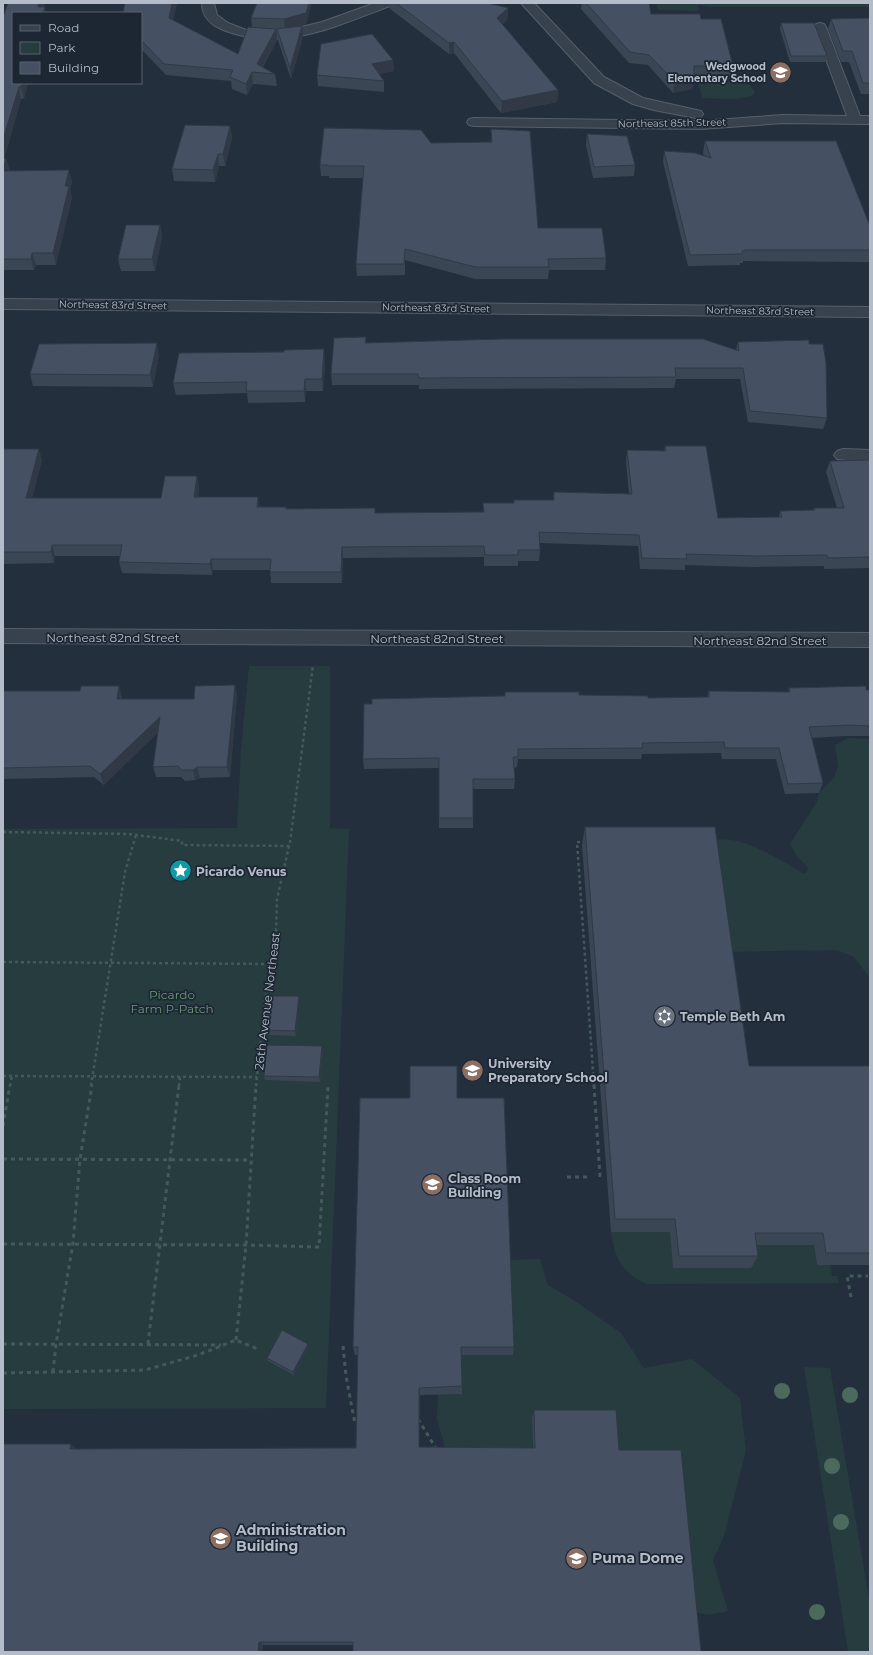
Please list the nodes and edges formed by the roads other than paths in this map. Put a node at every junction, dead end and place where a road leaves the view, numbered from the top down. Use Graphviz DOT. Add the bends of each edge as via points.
graph roads {
  1 [pos="208,3"];
  2 [pos="386,3"];
  3 [pos="527,3"];
  4 [pos="820,28"];
  5 [pos="783,119"];
  6 [pos="856,120"];
  7 [pos="870,120"];
  8 [pos="474,122"];
  9 [pos="3,304"];
  10 [pos="870,312"];
  11 [pos="843,455"];
  12 [pos="870,456"];
  13 [pos="3,636"];
  14 [pos="870,640"];
  1 -- 2 [label="street" via="207,9 214,22 234,31 268,37 296,34"];
  3 -- 5 [label="street" via="599,80 638,101 698,114"];
  4 -- 6 [label="street"];
  5 -- 6 [label="street, Northeast 85th Street"];
  5 -- 8 [label="street, Northeast 85th Street" via="701,125"];
  6 -- 7 [label="street, Northeast 85th Street"];
  9 -- 10 [label="street, Northeast 83rd Street"];
  11 -- 12 [label="street"];
  13 -- 14 [label="street, Northeast 82nd Street"];
}
